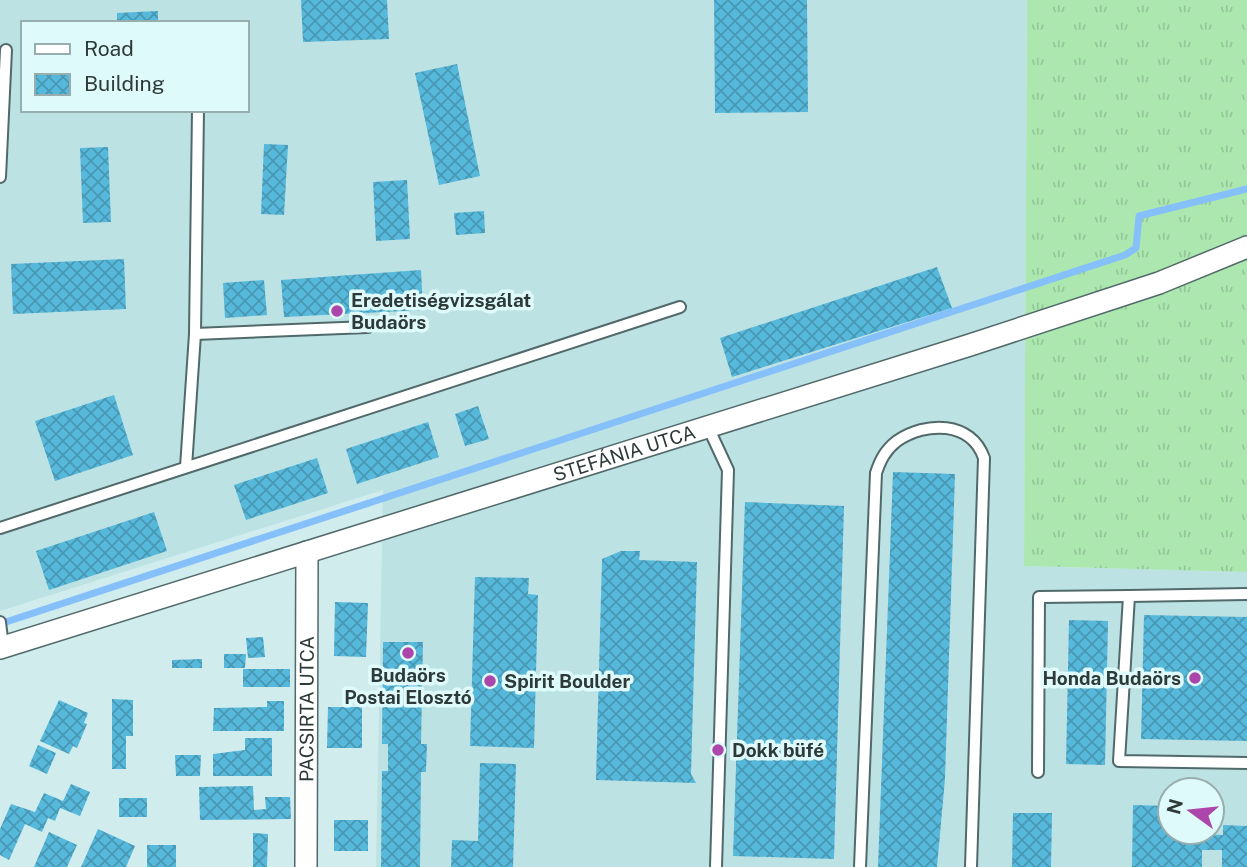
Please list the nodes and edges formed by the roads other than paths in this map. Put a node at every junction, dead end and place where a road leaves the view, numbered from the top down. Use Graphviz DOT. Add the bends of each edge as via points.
graph roads {
  1 [pos="6,50"];
  2 [pos="198,112"];
  3 [pos="0,177"];
  4 [pos="1247,247"];
  5 [pos="680,307"];
  6 [pos="368,327"];
  7 [pos="195,334"];
  8 [pos="708,427"];
  9 [pos="186,467"];
  10 [pos="0,528"];
  11 [pos="307,552"];
  12 [pos="1247,594"];
  13 [pos="1129,596"];
  14 [pos="0,622"];
  15 [pos="2,647"];
  16 [pos="1247,762"];
  17 [pos="1038,772"];
  18 [pos="306,867"];
  19 [pos="716,867"];
  20 [pos="860,867"];
  21 [pos="971,867"];
  1 -- 3 [label="lane"];
  2 -- 7 [label="lane"];
  4 -- 8 [label="street, STEFÁNIA UTCA" via="1159,283"];
  5 -- 9 [label="lane"];
  6 -- 7 [label="lane"];
  7 -- 9 [label="lane"];
  8 -- 11 [label="street, STEFÁNIA UTCA"];
  8 -- 19 [label="lane" via="728,470"];
  9 -- 10 [label="lane"];
  11 -- 15 [label="street, STEFÁNIA UTCA"];
  11 -- 18 [label="street, PACSIRTA UTCA"];
  12 -- 13 [label="lane"];
  13 -- 16 [label="lane" via="1119,761"];
  13 -- 17 [label="lane" via="1039,597"];
  14 -- 15 [label="lane"];
  20 -- 21 [label="lane" via="876,473 882,456 897,441 923,430 954,427 972,436 984,458"];
}
